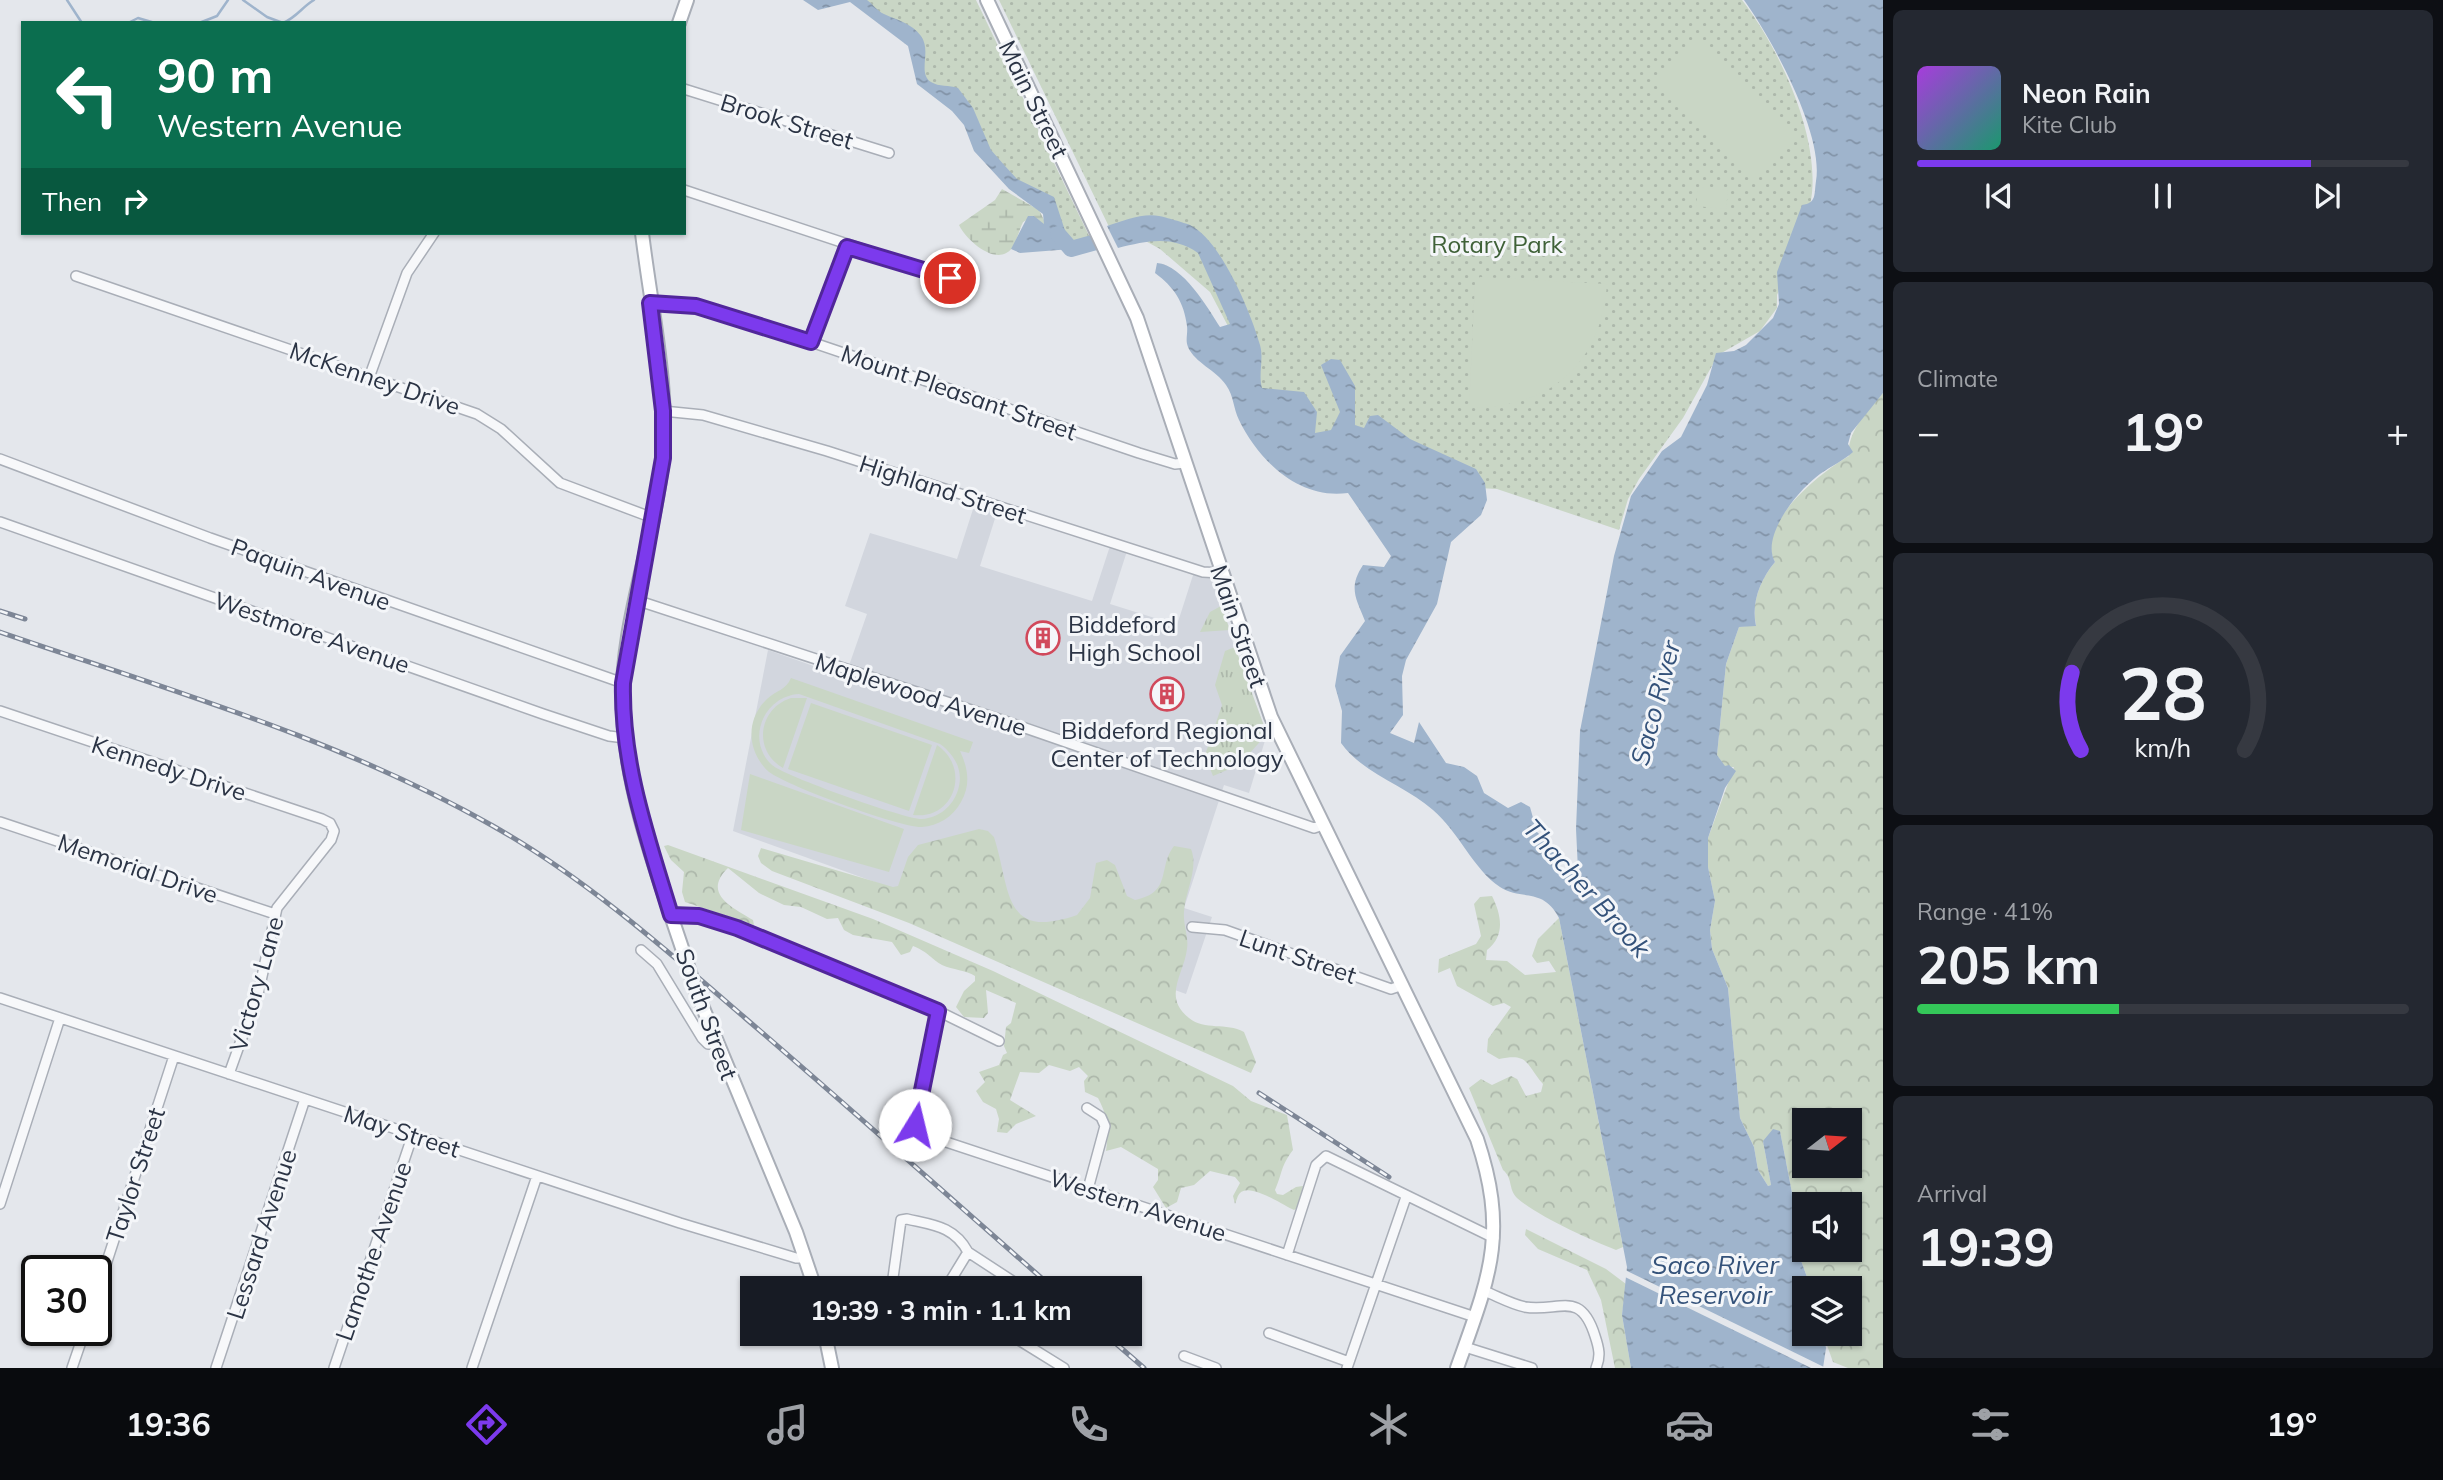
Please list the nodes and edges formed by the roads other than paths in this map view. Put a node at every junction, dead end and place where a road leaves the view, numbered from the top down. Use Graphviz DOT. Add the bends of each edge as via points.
graph roads {
  1 [pos="687,0"];
  2 [pos="986,0"];
  3 [pos="680,21"];
  4 [pos="686,90"];
  5 [pos="890,153"];
  6 [pos="686,192"];
  7 [pos="433,235"];
  8 [pos="642,235"];
  9 [pos="847,247"];
  10 [pos="76,276"];
  11 [pos="950,278"];
  12 [pos="650,303"];
  13 [pos="811,342"];
  14 [pos="370,375"];
  15 [pos="663,411"];
  16 [pos="0,459"];
  17 [pos="1185,463"];
  18 [pos="653,518"];
  19 [pos="0,522"];
  20 [pos="1221,573"];
  21 [pos="636,600"];
  22 [pos="623,683"];
  23 [pos="0,712"];
  24 [pos="625,737"];
  25 [pos="0,822"];
  26 [pos="1323,825"];
  27 [pos="334,828"];
  28 [pos="275,914"];
  29 [pos="671,915"];
  30 [pos="1192,927"];
  31 [pos="641,950"];
  32 [pos="1403,985"];
  33 [pos="0,998"];
  34 [pos="938,1011"];
  35 [pos="60,1018"];
  36 [pos="999,1041"];
  37 [pos="715,1044"];
  38 [pos="174,1056"];
  39 [pos="229,1074"];
  40 [pos="305,1099"];
  41 [pos="1087,1108"];
  42 [pos="413,1134"];
  43 [pos="537,1176"];
  44 [pos="1088,1189"];
  45 [pos="1406,1197"];
  46 [pos="0,1205"];
  47 [pos="1494,1238"];
  48 [pos="968,1252"];
  49 [pos="109,1255"];
  50 [pos="1287,1255"];
  51 [pos="805,1258"];
  52 [pos="811,1276"];
  53 [pos="893,1276"];
  54 [pos="953,1276"];
  55 [pos="1006,1276"];
  56 [pos="1376,1284"];
  57 [pos="1484,1291"];
  58 [pos="1475,1317"];
  59 [pos="1269,1333"];
  60 [pos="80,1346"];
  61 [pos="827,1346"];
  62 [pos="1028,1346"];
  63 [pos="1465,1347"];
  64 [pos="1184,1356"];
  65 [pos="1348,1365"];
  66 [pos="72,1368"];
  67 [pos="216,1368"];
  68 [pos="334,1368"];
  69 [pos="472,1368"];
  70 [pos="832,1368"];
  71 [pos="1064,1368"];
  72 [pos="1216,1368"];
  73 [pos="1457,1368"];
  74 [pos="1532,1368"];
  75 [pos="1596,1368"];
  1 -- 3 [label="street"];
  2 -- 17 [label="street, Main Street" via="1128,295"];
  4 -- 5 [label="street, Brook Street"];
  6 -- 9 [label="street"];
  7 -- 14 [label="street" via="407,273"];
  8 -- 12 [label="street, South Street"];
  9 -- 11 [label="street"];
  9 -- 13 [label="street"];
  10 -- 14 [label="street, McKenney Drive"];
  12 -- 13 [label="street, Mount Pleasant Street" via="696,306"];
  12 -- 15 [label="street, South Street"];
  13 -- 17 [label="street, Mount Pleasant Street" via="1139,453"];
  14 -- 18 [label="street, McKenney Drive" via="477,414 501,429 559,483"];
  15 -- 18 [label="street, South Street" via="663,458"];
  15 -- 20 [label="street, Highland Street" via="696,413 827,451 1203,572"];
  16 -- 22 [label="street, Paquin Avenue" via="209,538"];
  17 -- 20 [label="street, Main Street"];
  18 -- 21 [label="street, South Street"];
  19 -- 24 [label="street, Westmore Avenue" via="555,718"];
  20 -- 26 [label="street, Main Street" via="1271,717"];
  21 -- 22 [label="street, South Street"];
  21 -- 26 [label="street, Maplewood Avenue" via="1314,828"];
  22 -- 24 [label="street, South Street"];
  23 -- 27 [label="street, Kennedy Drive" via="322,819"];
  24 -- 29 [label="street, South Street"];
  25 -- 28 [label="street, Memorial Drive"];
  26 -- 32 [label="street, Main Street"];
  27 -- 28 [label="street, Victory Lane" via="331,840"];
  28 -- 39 [label="street, Victory Lane" via="259,990"];
  29 -- 34 [label="street" via="699,916 737,928"];
  29 -- 37 [label="street, South Street, bridge"];
  30 -- 32 [label="street, Lunt Street" via="1225,930 1391,989"];
  31 -- 37 [label="street" via="657,964 702,1038"];
  32 -- 47 [label="street, Main Street" via="1473,1128 1490,1188"];
  33 -- 35 [label="street, May Street"];
  34 -- 36 [label="street"];
  34 -- 44 [label="street, Western Avenue" via="915,1116 919,1132"];
  35 -- 38 [label="street, May Street"];
  35 -- 46 [label="street"];
  37 -- 51 [label="street, South Street"];
  38 -- 39 [label="street, May Street"];
  38 -- 49 [label="street, Taylor Street"];
  39 -- 40 [label="street, May Street"];
  40 -- 42 [label="street, May Street"];
  40 -- 67 [label="street, Lessard Avenue"];
  41 -- 44 [label="street" via="1101,1116 1105,1126"];
  42 -- 43 [label="street, May Street"];
  42 -- 68 [label="street, Lamothe Avenue"];
  43 -- 51 [label="street, May Street"];
  43 -- 69 [label="street"];
  44 -- 50 [label="street, Western Avenue"];
  45 -- 47 [label="street"];
  45 -- 50 [label="street" via="1334,1157 1323,1156"];
  45 -- 56 [label="street"];
  47 -- 57 [label="street, Main Street"];
  48 -- 53 [label="street" via="947,1227 901,1220"];
  48 -- 54 [label="street"];
  48 -- 55 [label="street"];
  50 -- 56 [label="street, Western Avenue"];
  51 -- 52 [label="street, South Street"];
  56 -- 58 [label="street, Western Avenue"];
  56 -- 65 [label="street"];
  57 -- 58 [label="street, Main Street"];
  57 -- 75 [label="street" via="1524,1307 1567,1305 1580,1309 1599,1348"];
  58 -- 63 [label="street, Main Street"];
  59 -- 65 [label="street"];
  60 -- 66 [label="street"];
  61 -- 70 [label="street"];
  62 -- 71 [label="street"];
  63 -- 73 [label="street, Main Street"];
  63 -- 74 [label="street"];
  64 -- 72 [label="street"];
}
